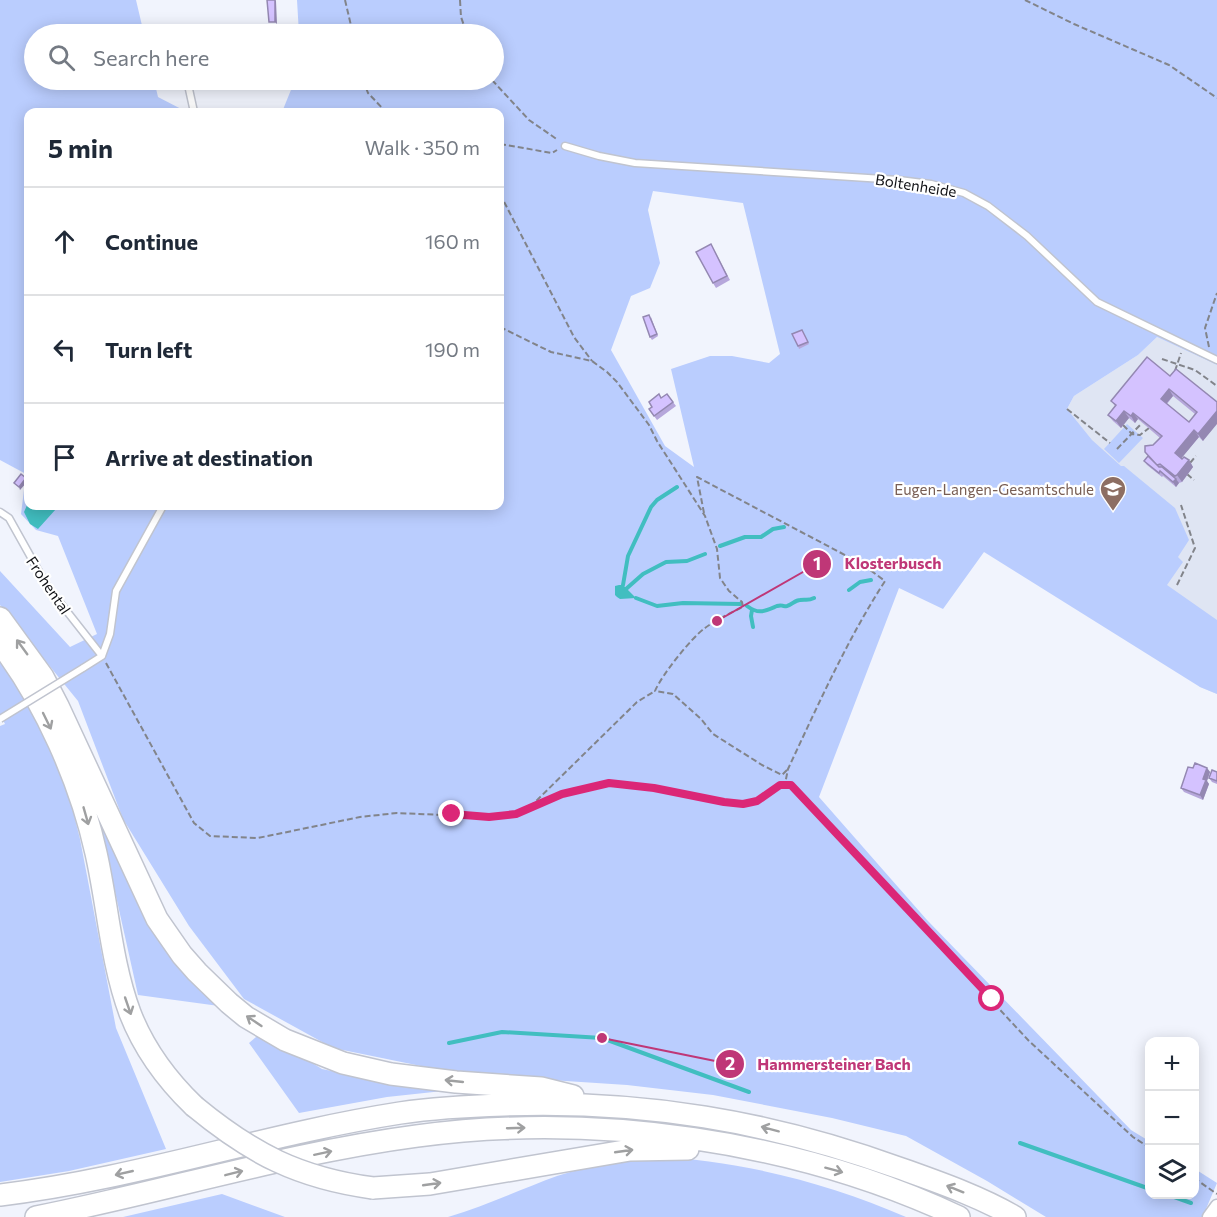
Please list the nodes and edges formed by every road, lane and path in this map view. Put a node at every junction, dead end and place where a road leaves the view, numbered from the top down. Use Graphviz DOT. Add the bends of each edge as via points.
graph roads {
  1 [pos="345,0"];
  2 [pos="460,0"];
  3 [pos="1025,0"];
  4 [pos="351,24"];
  5 [pos="463,24"];
  6 [pos="190,90"];
  7 [pos="367,90"];
  8 [pos="501,90"];
  9 [pos="1217,98"];
  10 [pos="194,108"];
  11 [pos="382,108"];
  12 [pos="504,145"];
  13 [pos="565,146"];
  14 [pos="504,202"];
  15 [pos="1217,293"];
  16 [pos="504,329"];
  17 [pos="1183,347"];
  18 [pos="1162,359"];
  19 [pos="1215,359"];
  20 [pos="592,361"];
  21 [pos="1177,365"];
  22 [pos="1174,372"];
  23 [pos="1217,386"];
  24 [pos="1067,409"];
  25 [pos="1142,423"];
  26 [pos="1123,425"];
  27 [pos="1149,428"];
  28 [pos="1132,434"];
  29 [pos="1110,443"];
  30 [pos="1117,449"];
  31 [pos="1196,456"];
  32 [pos="1190,464"];
  33 [pos="1187,474"];
  34 [pos="1194,480"];
  35 [pos="1181,505"];
  36 [pos="161,510"];
  37 [pos="0,512"];
  38 [pos="705,516"];
  39 [pos="1177,585"];
  40 [pos="0,618"];
  41 [pos="0,643"];
  42 [pos="102,656"];
  43 [pos="655,691"];
  44 [pos="0,719"];
  45 [pos="74,758"];
  46 [pos="788,769"];
  47 [pos="785,784"];
  48 [pos="528,809"];
  49 [pos="615,1106"];
  50 [pos="1145,1145"];
  51 [pos="737,1146"];
  52 [pos="1199,1181"];
  53 [pos="1217,1194"];
  54 [pos="0,1195"];
  55 [pos="36,1217"];
  56 [pos="959,1217"];
  57 [pos="1015,1217"];
  1 -- 4 [label="path"];
  2 -- 5 [label="path"];
  3 -- 9 [label="path" via="1169,66"];
  6 -- 10 [label="lane"];
  7 -- 11 [label="path"];
  8 -- 13 [label="path" via="529,120"];
  12 -- 13 [label="path" via="552,153"];
  13 -- 17 [label="lane, Boltenheide" via="635,163 899,180 964,193 1027,236 1096,302"];
  14 -- 20 [label="path" via="574,337"];
  15 -- 19 [label="path" via="1205,328"];
  16 -- 20 [label="path" via="551,352"];
  17 -- 19 [label="lane, Boltenheide"];
  17 -- 21 [label="path"];
  18 -- 21 [label="path"];
  20 -- 38 [label="path" via="607,372 639,410"];
  21 -- 22 [label="path"];
  21 -- 23 [label="path" via="1195,370"];
  24 -- 29 [label="path"];
  25 -- 28 [label="path"];
  26 -- 28 [label="path"];
  27 -- 28 [label="path" via="1140,435"];
  28 -- 30 [label="path"];
  31 -- 32 [label="path"];
  33 -- 34 [label="path"];
  35 -- 39 [label="path" via="1195,548"];
  36 -- 42 [label="lane" via="116,591 110,634"];
  37 -- 42 [label="lane, Frohental" via="9,518 47,586"];
  38 -- 43 [label="path" via="717,549 720,578 742,602 742,607 703,628"];
  38 -- 46 [label="path" via="697,477 852,558 885,581 851,638"];
  45 -- 40 [label="highway, one-way" via="43,677"];
  41 -- 45 [label="highway, one-way"];
  42 -- 44 [label="lane, bridge"];
  42 -- 48 [label="path" via="194,823 210,836 258,838 398,813 489,817"];
  43 -- 46 [label="path" via="673,694 713,734 762,765 782,774"];
  43 -- 48 [label="path" via="637,702"];
  49 -- 45 [label="highway, one-way" via="541,1088 402,1076 305,1050 265,1029 212,988 182,955 147,899"];
  45 -- 51 [label="highway, one-way, bridge" via="117,964 138,1033 158,1066 194,1106 241,1142 284,1165 328,1181 374,1188 430,1184 630,1150"];
  46 -- 47 [label="path"];
  47 -- 48 [label="path" via="757,801 743,804 609,783 562,794"];
  47 -- 50 [label="path" via="795,787 1029,1041"];
  49 -- 54 [label="highway, one-way" via="463,1106 402,1113 292,1133 109,1177"];
  57 -- 49 [label="highway, one-way" via="934,1180 856,1152 755,1125 690,1113"];
  55 -- 51 [label="highway, one-way" via="329,1151 416,1136 546,1127 682,1136"];
  51 -- 56 [label="highway, one-way" via="866,1180"];
  52 -- 53 [label="path"];
}
